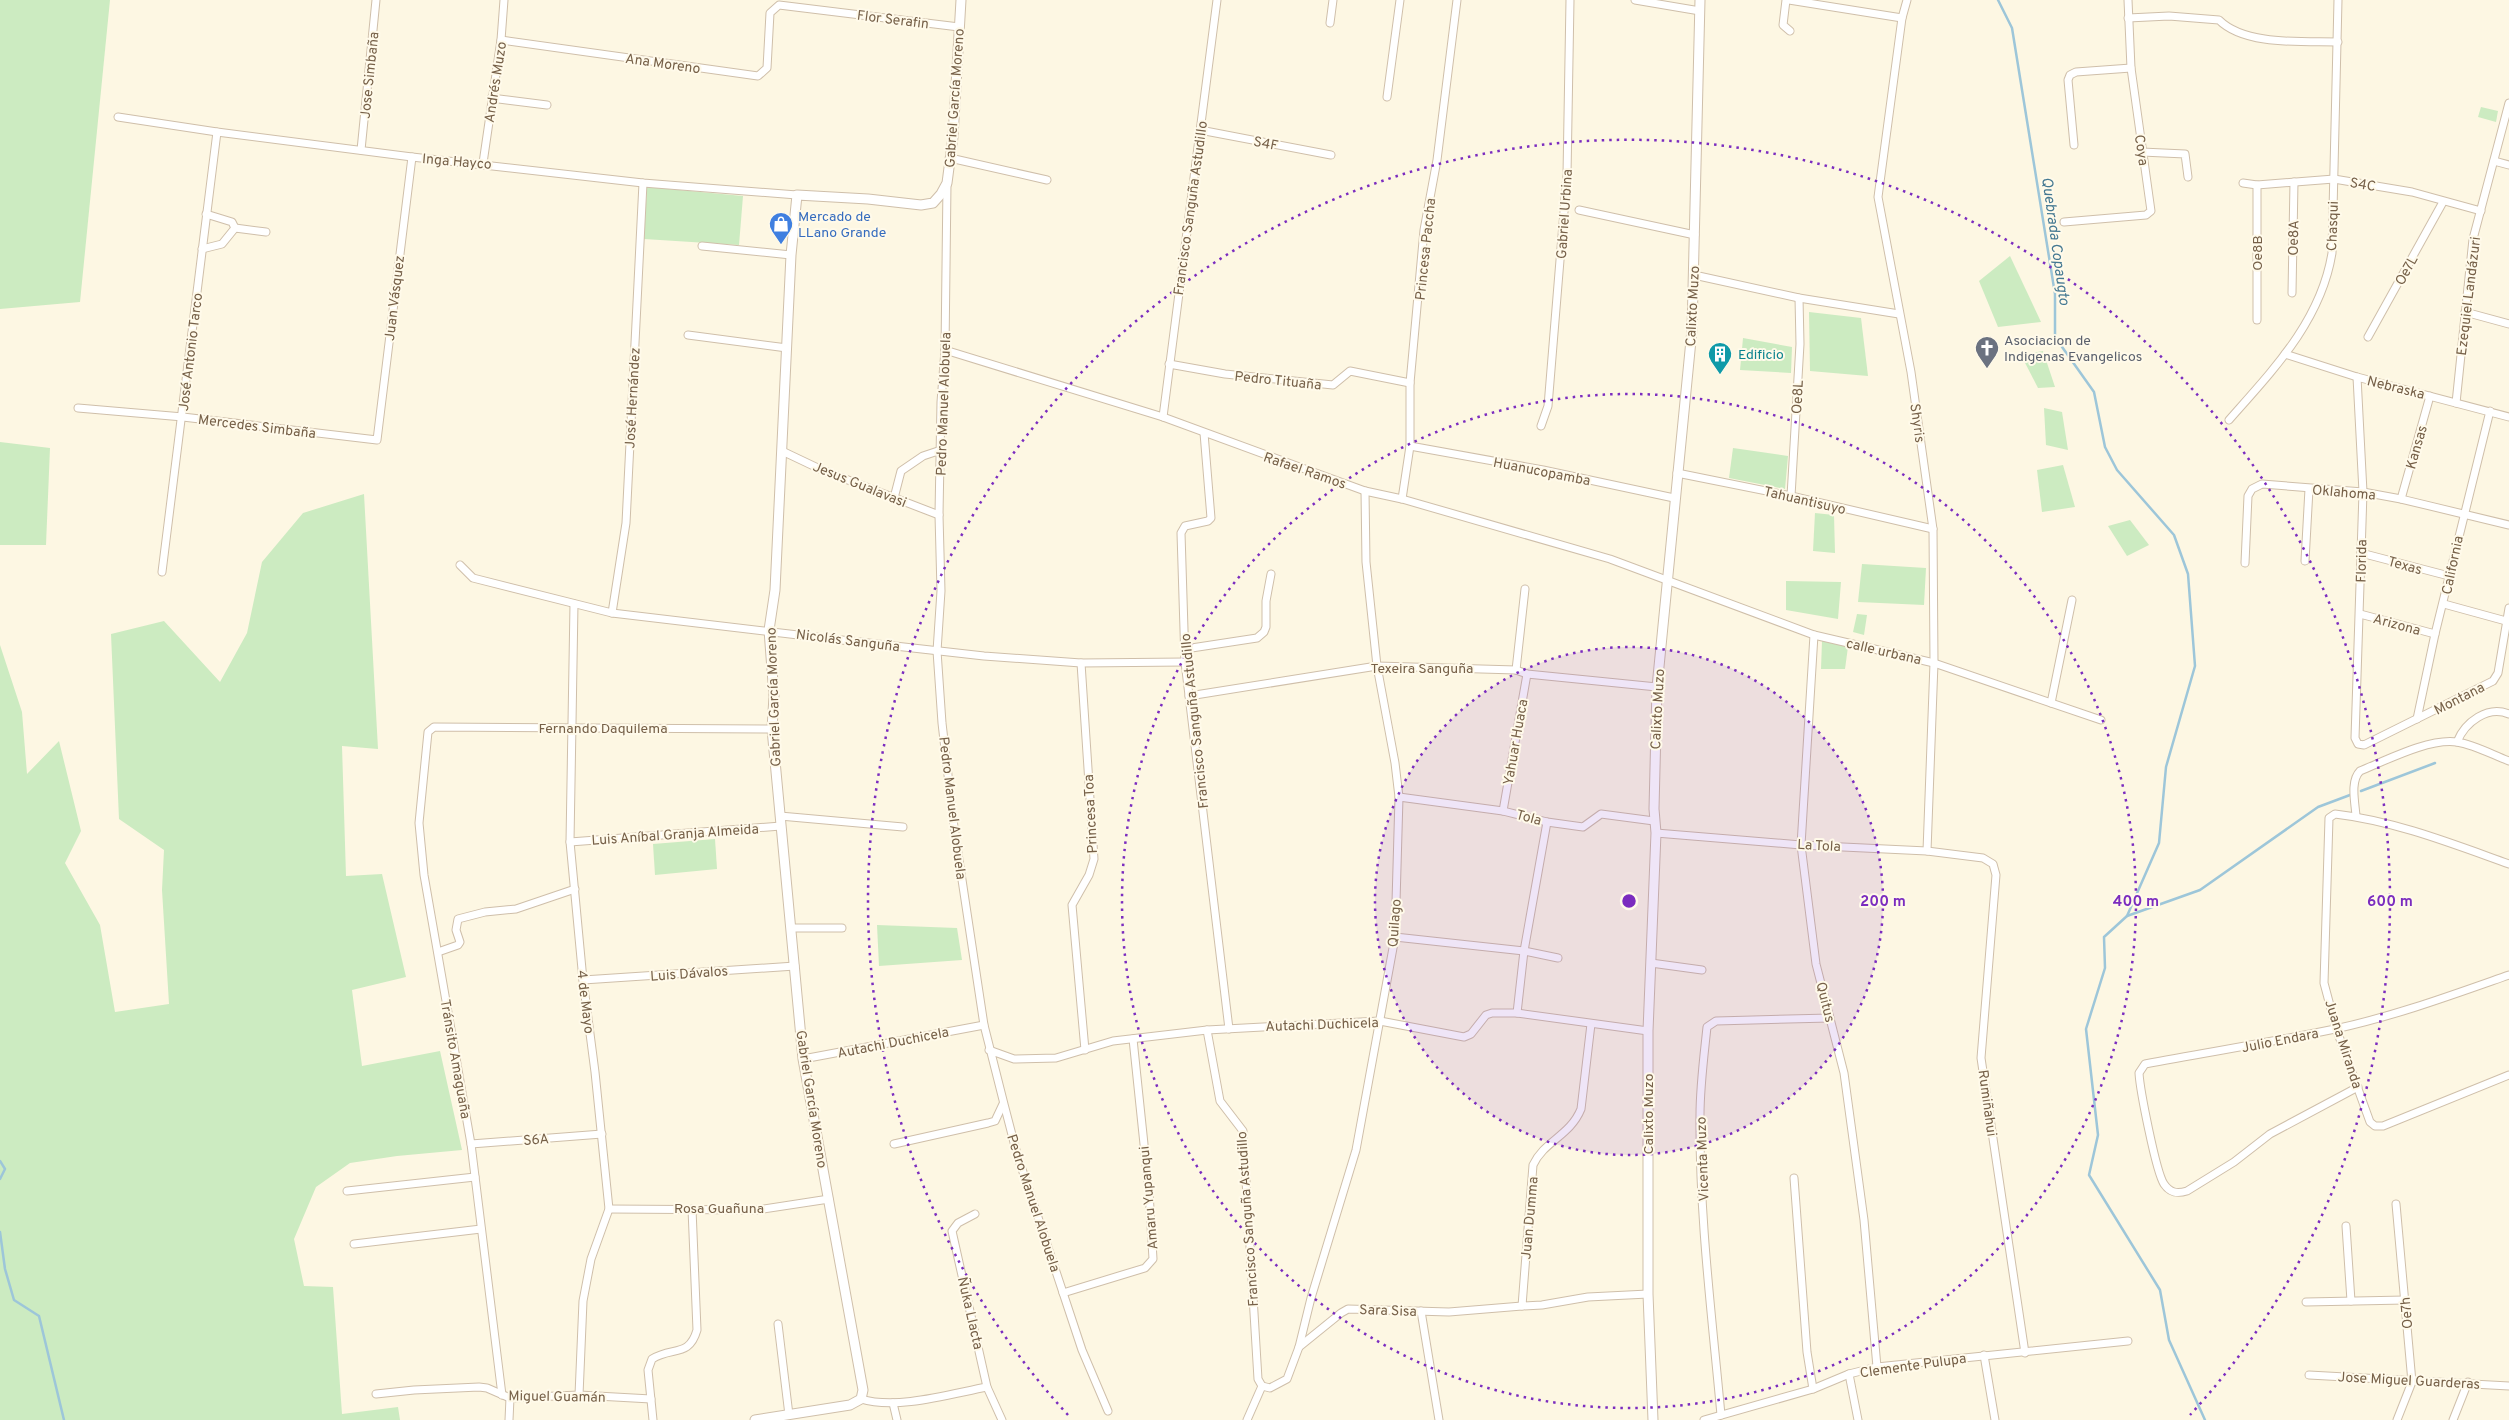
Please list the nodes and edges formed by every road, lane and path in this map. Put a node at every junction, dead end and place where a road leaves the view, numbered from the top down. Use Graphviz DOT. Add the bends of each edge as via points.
graph roads {
  1 [pos="376,0"];
  2 [pos="504,0"];
  3 [pos="961,0"];
  4 [pos="1217,0"];
  5 [pos="1333,0"];
  6 [pos="1400,0"];
  7 [pos="1457,0"];
  8 [pos="1570,0"];
  9 [pos="1635,0"];
  10 [pos="1700,0"];
  11 [pos="1787,0"];
  12 [pos="1907,0"];
  13 [pos="2128,0"];
  14 [pos="2338,0"];
  15 [pos="1700,11"];
  16 [pos="770,13"];
  17 [pos="1902,18"];
  18 [pos="2128,18"];
  19 [pos="1330,24"];
  20 [pos="959,27"];
  21 [pos="1790,31"];
  22 [pos="501,40"];
  23 [pos="2338,42"];
  24 [pos="2130,68"];
  25 [pos="1387,97"];
  26 [pos="491,98"];
  27 [pos="2509,103"];
  28 [pos="547,105"];
  29 [pos="118,117"];
  30 [pos="1200,130"];
  31 [pos="218,132"];
  32 [pos="2074,146"];
  33 [pos="361,150"];
  34 [pos="2142,152"];
  35 [pos="1331,155"];
  36 [pos="412,157"];
  37 [pos="950,158"];
  38 [pos="2494,161"];
  39 [pos="483,163"];
  40 [pos="2509,165"];
  41 [pos="2188,177"];
  42 [pos="2334,178"];
  43 [pos="1047,180"];
  44 [pos="2294,182"];
  45 [pos="643,183"];
  46 [pos="947,183"];
  47 [pos="2243,183"];
  48 [pos="2257,185"];
  49 [pos="797,195"];
  50 [pos="2443,202"];
  51 [pos="1579,210"];
  52 [pos="2481,211"];
  53 [pos="206,214"];
  54 [pos="2064,222"];
  55 [pos="235,228"];
  56 [pos="266,232"];
  57 [pos="1695,235"];
  58 [pos="702,246"];
  59 [pos="202,249"];
  60 [pos="791,255"];
  61 [pos="1694,275"];
  62 [pos="2292,293"];
  63 [pos="1799,298"];
  64 [pos="2465,312"];
  65 [pos="1899,314"];
  66 [pos="2257,320"];
  67 [pos="2509,324"];
  68 [pos="688,335"];
  69 [pos="2368,337"];
  70 [pos="787,348"];
  71 [pos="945,350"];
  72 [pos="2285,354"];
  73 [pos="1170,364"];
  74 [pos="2357,377"];
  75 [pos="1410,382"];
  76 [pos="2430,396"];
  77 [pos="2456,403"];
  78 [pos="78,408"];
  79 [pos="2490,411"];
  80 [pos="2509,416"];
  81 [pos="183,417"];
  82 [pos="1163,417"];
  83 [pos="2229,420"];
  84 [pos="1541,426"];
  85 [pos="1204,433"];
  86 [pos="377,440"];
  87 [pos="1410,446"];
  88 [pos="940,450"];
  89 [pos="782,451"];
  90 [pos="1677,473"];
  91 [pos="2309,489"];
  92 [pos="1365,491"];
  93 [pos="2363,492"];
  94 [pos="1791,496"];
  95 [pos="894,498"];
  96 [pos="1674,498"];
  97 [pos="1402,499"];
  98 [pos="2401,499"];
  99 [pos="2464,513"];
  100 [pos="939,515"];
  101 [pos="2509,525"];
  102 [pos="1933,529"];
  103 [pos="2361,553"];
  104 [pos="2305,561"];
  105 [pos="2245,563"];
  106 [pos="460,566"];
  107 [pos="162,572"];
  108 [pos="1272,574"];
  109 [pos="2449,576"];
  110 [pos="1667,580"];
  111 [pos="1525,589"];
  112 [pos="2072,600"];
  113 [pos="574,604"];
  114 [pos="2444,604"];
  115 [pos="2509,608"];
  116 [pos="612,613"];
  117 [pos="2360,614"];
  118 [pos="2506,621"];
  119 [pos="769,630"];
  120 [pos="2435,634"];
  121 [pos="1814,635"];
  122 [pos="1185,649"];
  123 [pos="938,651"];
  124 [pos="1185,662"];
  125 [pos="1081,663"];
  126 [pos="1934,663"];
  127 [pos="1377,666"];
  128 [pos="1516,670"];
  129 [pos="1527,674"];
  130 [pos="1657,687"];
  131 [pos="1188,696"];
  132 [pos="2051,703"];
  133 [pos="2509,714"];
  134 [pos="2417,719"];
  135 [pos="2101,720"];
  136 [pos="434,727"];
  137 [pos="573,728"];
  138 [pos="772,729"];
  139 [pos="2458,742"];
  140 [pos="2358,744"];
  141 [pos="2509,762"];
  142 [pos="1399,797"];
  143 [pos="1503,811"];
  144 [pos="780,816"];
  145 [pos="2356,816"];
  146 [pos="1654,821"];
  147 [pos="1547,822"];
  148 [pos="781,826"];
  149 [pos="903,827"];
  150 [pos="1656,833"];
  151 [pos="570,842"];
  152 [pos="1801,845"];
  153 [pos="1927,851"];
  154 [pos="1983,858"];
  155 [pos="2509,864"];
  156 [pos="576,889"];
  157 [pos="791,928"];
  158 [pos="842,928"];
  159 [pos="1395,936"];
  160 [pos="1524,951"];
  161 [pos="438,952"];
  162 [pos="1558,958"];
  163 [pos="1650,963"];
  164 [pos="795,966"];
  165 [pos="1702,970"];
  166 [pos="2509,975"];
  167 [pos="582,980"];
  168 [pos="1517,1013"];
  169 [pos="1830,1018"];
  170 [pos="1380,1021"];
  171 [pos="1591,1024"];
  172 [pos="984,1025"];
  173 [pos="2336,1028"];
  174 [pos="1229,1029"];
  175 [pos="1207,1030"];
  176 [pos="1648,1031"];
  177 [pos="1133,1039"];
  178 [pos="989,1050"];
  179 [pos="1085,1050"];
  180 [pos="803,1059"];
  181 [pos="2509,1075"];
  182 [pos="2358,1087"];
  183 [pos="1004,1104"];
  184 [pos="602,1134"];
  185 [pos="471,1144"];
  186 [pos="894,1144"];
  187 [pos="475,1178"];
  188 [pos="1794,1178"];
  189 [pos="347,1191"];
  190 [pos="829,1199"];
  191 [pos="2396,1204"];
  192 [pos="609,1209"];
  193 [pos="692,1209"];
  194 [pos="974,1214"];
  195 [pos="2346,1226"];
  196 [pos="482,1229"];
  197 [pos="354,1244"];
  198 [pos="1063,1293"];
  199 [pos="1648,1294"];
  200 [pos="2405,1300"];
  201 [pos="2306,1302"];
  202 [pos="2351,1302"];
  203 [pos="1522,1306"];
  204 [pos="1421,1311"];
  205 [pos="778,1324"];
  206 [pos="2128,1341"];
  207 [pos="1299,1347"];
  208 [pos="2025,1353"];
  209 [pos="1984,1355"];
  210 [pos="1877,1367"];
  211 [pos="1849,1374"];
  212 [pos="2309,1375"];
  213 [pos="2412,1382"];
  214 [pos="2468,1382"];
  215 [pos="1262,1386"];
  216 [pos="2509,1386"];
  217 [pos="987,1387"];
  218 [pos="1813,1389"];
  219 [pos="376,1394"];
  220 [pos="502,1394"];
  221 [pos="579,1395"];
  222 [pos="510,1398"];
  223 [pos="651,1399"];
  224 [pos="861,1399"];
  225 [pos="894,1403"];
  226 [pos="1108,1411"];
  227 [pos="790,1415"];
  228 [pos="1721,1415"];
  229 [pos="508,1420"];
  230 [pos="653,1420"];
  231 [pos="755,1420"];
  232 [pos="897,1420"];
  233 [pos="1002,1420"];
  234 [pos="1247,1420"];
  235 [pos="1439,1420"];
  236 [pos="1653,1420"];
  237 [pos="1704,1420"];
  238 [pos="1858,1420"];
  239 [pos="1996,1420"];
  240 [pos="2398,1420"];
  241 [pos="2453,1420"];
  1 -- 33 [label="street, Jose Simbaña"];
  2 -- 22 [label="street, Andrés Muzo"];
  3 -- 20 [label="street, Gabriel García Moreno"];
  4 -- 30 [label="street, Francisco Sanguña Astudillo"];
  5 -- 19 [label="street"];
  6 -- 25 [label="street"];
  7 -- 75 [label="street, Princesa Paccha" via="1437,160 1424,230"];
  8 -- 84 [label="street, Gabriel Urbina" via="1567,175 1549,396"];
  9 -- 15 [label="street"];
  10 -- 15 [label="street, Calixto Muzo"];
  11 -- 17 [label="street"];
  11 -- 21 [label="street" via="1783,25"];
  12 -- 17 [label="street, Shyris"];
  13 -- 18 [label="street, Coya"];
  14 -- 23 [label="street, Chasqui"];
  15 -- 57 [label="street, Calixto Muzo"];
  16 -- 20 [label="street, Flor Serafin" via="778,5"];
  16 -- 22 [label="street, Ana Moreno" via="766,68 758,76"];
  17 -- 65 [label="street, Shyris" via="1878,197"];
  18 -- 23 [label="street" via="2169,16 2220,20 2229,30 2247,36"];
  18 -- 24 [label="street, Coya"];
  20 -- 37 [label="street, Gabriel García Moreno"];
  22 -- 26 [label="street, Andrés Muzo"];
  23 -- 42 [label="street, Chasqui"];
  24 -- 32 [label="street" via="2070,75"];
  24 -- 34 [label="street, Coya"];
  26 -- 28 [label="street"];
  26 -- 39 [label="street, Andrés Muzo"];
  27 -- 38 [label="street, Ezequiel Landázuri"];
  29 -- 31 [label="street, Inga Hayco"];
  30 -- 35 [label="street, S4F"];
  30 -- 73 [label="street, Francisco Sanguña Astudillo"];
  31 -- 33 [label="street, Inga Hayco"];
  31 -- 53 [label="street, José Antonio Tarco"];
  33 -- 36 [label="street, Inga Hayco"];
  34 -- 41 [label="street" via="2184,154"];
  34 -- 54 [label="street, Coya" via="2149,213"];
  36 -- 39 [label="street, Inga Hayco"];
  36 -- 86 [label="street, Juan Vásquez"];
  37 -- 43 [label="street"];
  37 -- 46 [label="street, Gabriel García Moreno"];
  38 -- 40 [label="street"];
  38 -- 52 [label="street, Ezequiel Landázuri"];
  39 -- 45 [label="street, Inga Hayco"];
  42 -- 44 [label="street, S4C"];
  42 -- 50 [label="street, S4C" via="2412,192"];
  42 -- 72 [label="street, Chasqui" via="2328,278 2319,302"];
  44 -- 48 [label="street, S4C"];
  44 -- 62 [label="street, Oe8A"];
  45 -- 49 [label="street, Inga Hayco"];
  45 -- 116 [label="street, José Hernández" via="626,523"];
  46 -- 49 [label="street, Gabriel García Moreno" via="934,203 928,205"];
  46 -- 71 [label="street, Pedro Manuel Alobuela"];
  47 -- 48 [label="street, S4C"];
  48 -- 66 [label="street, Oe8B"];
  49 -- 60 [label="street, Gabriel García Moreno"];
  50 -- 52 [label="street, S4C"];
  50 -- 69 [label="street, Oe7L"];
  51 -- 57 [label="street"];
  52 -- 64 [label="street, Ezequiel Landázuri" via="2473,238"];
  53 -- 55 [label="street" via="232,222"];
  53 -- 59 [label="street, José Antonio Tarco"];
  55 -- 56 [label="street"];
  55 -- 59 [label="street" via="222,244"];
  57 -- 61 [label="street, Calixto Muzo"];
  58 -- 60 [label="street"];
  59 -- 81 [label="street, José Antonio Tarco"];
  60 -- 70 [label="street, Gabriel García Moreno"];
  61 -- 63 [label="street"];
  61 -- 90 [label="street, Calixto Muzo" via="1692,330"];
  63 -- 65 [label="street"];
  63 -- 94 [label="street, Oe8L" via="1800,344"];
  64 -- 67 [label="street"];
  64 -- 77 [label="street, Ezequiel Landázuri"];
  65 -- 102 [label="street, Shyris" via="1911,372"];
  68 -- 70 [label="street"];
  70 -- 89 [label="street, Gabriel García Moreno"];
  71 -- 82 [label="street, Rafael Ramos"];
  71 -- 88 [label="street, Pedro Manuel Alobuela"];
  72 -- 74 [label="street, Nebraska"];
  72 -- 83 [label="street, Chasqui"];
  73 -- 75 [label="street, Pedro Tituaña" via="1225,374 1332,386 1350,371"];
  73 -- 82 [label="street, Francisco Sanguña Astudillo"];
  74 -- 76 [label="street, Nebraska"];
  74 -- 93 [label="street, Florida"];
  75 -- 87 [label="street, Princesa Paccha"];
  76 -- 77 [label="street, Nebraska"];
  76 -- 98 [label="street, Kansas"];
  77 -- 79 [label="street, Nebraska"];
  78 -- 81 [label="street, Mercedes Simbaña"];
  79 -- 80 [label="street, Nebraska"];
  79 -- 99 [label="street, California"];
  81 -- 86 [label="street, Mercedes Simbaña"];
  81 -- 107 [label="street, José Antonio Tarco"];
  82 -- 85 [label="street, Rafael Ramos"];
  85 -- 92 [label="street, Rafael Ramos"];
  85 -- 122 [label="street, Francisco Sanguña Astudillo" via="1212,513 1208,522 1185,526 1181,533"];
  87 -- 96 [label="street, Huanucopamba"];
  87 -- 97 [label="street, Princesa Paccha"];
  88 -- 95 [label="street" via="923,456 902,471"];
  88 -- 100 [label="street, Pedro Manuel Alobuela"];
  89 -- 95 [label="street, Jesus Gualavasi"];
  89 -- 119 [label="street, Gabriel García Moreno" via="775,590"];
  90 -- 94 [label="street, Tahuantisuyo"];
  90 -- 96 [label="street, Calixto Muzo"];
  91 -- 93 [label="street, Oklahoma"];
  91 -- 104 [label="street"];
  91 -- 105 [label="street, Oklahoma" via="2262,484 2252,489 2246,506"];
  92 -- 97 [label="street, Rafael Ramos"];
  92 -- 127 [label="street, Quilago" via="1366,562"];
  93 -- 98 [label="street, Oklahoma"];
  93 -- 103 [label="street, Florida"];
  94 -- 102 [label="street, Tahuantisuyo"];
  95 -- 100 [label="street, Jesus Gualavasi"];
  96 -- 110 [label="street, Calixto Muzo"];
  97 -- 110 [label="street, Rafael Ramos" via="1610,559"];
  98 -- 99 [label="street, Oklahoma"];
  99 -- 101 [label="street, Oklahoma"];
  99 -- 109 [label="street, California"];
  100 -- 123 [label="street, Pedro Manuel Alobuela" via="941,591"];
  102 -- 126 [label="street, Shyris"];
  103 -- 109 [label="street, Texas"];
  103 -- 117 [label="street, Florida"];
  106 -- 113 [label="street, Nicolás Sanguña" via="473,578"];
  108 -- 122 [label="street" via="1264,632 1257,638"];
  109 -- 114 [label="street, California"];
  110 -- 121 [label="street, calle urbana"];
  110 -- 130 [label="street, Calixto Muzo"];
  111 -- 128 [label="street"];
  112 -- 132 [label="street"];
  113 -- 116 [label="street, Nicolás Sanguña"];
  113 -- 137 [label="street, 4 de Mayo"];
  114 -- 118 [label="street"];
  114 -- 120 [label="street, California"];
  115 -- 118 [label="street, Montana"];
  116 -- 119 [label="street, Nicolás Sanguña"];
  117 -- 120 [label="street, Arizona"];
  117 -- 140 [label="street, Florida" via="2355,738"];
  118 -- 134 [label="street, Montana" via="2498,673 2492,681"];
  119 -- 123 [label="street, Nicolás Sanguña"];
  119 -- 138 [label="street, Gabriel García Moreno" via="774,696"];
  120 -- 134 [label="street, California"];
  121 -- 126 [label="street, calle urbana"];
  121 -- 152 [label="street, Quitus"];
  122 -- 124 [label="street, Francisco Sanguña Astudillo"];
  123 -- 125 [label="street, Nicolás Sanguña"];
  123 -- 172 [label="street, Pedro Manuel Alobuela" via="953,818"];
  124 -- 125 [label="street, Nicolás Sanguña"];
  124 -- 131 [label="street, Francisco Sanguña Astudillo"];
  125 -- 179 [label="street, Princesa Toa" via="1094,859 1072,905"];
  126 -- 132 [label="street, calle urbana"];
  126 -- 153 [label="street, Shyris"];
  127 -- 128 [label="street, Texeira Sanguña"];
  127 -- 131 [label="street, Texeira Sanguña"];
  127 -- 142 [label="street, Quilago"];
  128 -- 129 [label="street, Texeira Sanguña"];
  129 -- 130 [label="street, Texeira Sanguña"];
  129 -- 143 [label="street, Yahuar Huaca"];
  130 -- 146 [label="street, Calixto Muzo"];
  131 -- 174 [label="street, Francisco Sanguña Astudillo"];
  132 -- 135 [label="street, calle urbana"];
  133 -- 139 [label="street" via="2500,710 2489,712 2469,724"];
  134 -- 140 [label="street, Montana" via="2364,746"];
  136 -- 137 [label="street, Fernando Daquilema"];
  136 -- 161 [label="street, Tránsito Amaguaña" via="428,732 418,823"];
  137 -- 138 [label="street, Fernando Daquilema"];
  137 -- 151 [label="street, 4 de Mayo"];
  138 -- 144 [label="street, Gabriel García Moreno"];
  139 -- 141 [label="street"];
  139 -- 145 [label="street" via="2411,750 2360,771 2354,782"];
  142 -- 143 [label="street, Tola"];
  142 -- 159 [label="street, Quilago"];
  143 -- 147 [label="street, Tola"];
  144 -- 148 [label="street, Gabriel García Moreno"];
  144 -- 149 [label="street"];
  145 -- 155 [label="street" via="2432,837"];
  145 -- 173 [label="street, Juana Miranda" via="2331,815 2328,822 2324,983"];
  146 -- 147 [label="street, Tola" via="1601,814 1583,827"];
  146 -- 150 [label="street, Calixto Muzo"];
  147 -- 160 [label="street"];
  148 -- 151 [label="street, Luis Aníbal Granja Almeida"];
  148 -- 157 [label="street, Gabriel García Moreno"];
  150 -- 152 [label="street, La Tola"];
  150 -- 163 [label="street, Calixto Muzo"];
  151 -- 156 [label="street, 4 de Mayo"];
  152 -- 153 [label="street, La Tola"];
  152 -- 169 [label="street, Quitus" via="1816,964"];
  153 -- 154 [label="street, La Tola"];
  154 -- 208 [label="street, Rumiñahui" via="1993,864 1996,876 1982,1058"];
  156 -- 161 [label="street" via="516,909 458,919 456,930 460,942"];
  156 -- 167 [label="street, 4 de Mayo"];
  157 -- 158 [label="street"];
  157 -- 164 [label="street, Gabriel García Moreno"];
  159 -- 160 [label="street"];
  159 -- 170 [label="street, Quilago"];
  160 -- 162 [label="street"];
  160 -- 168 [label="street"];
  161 -- 185 [label="street, Tránsito Amaguaña"];
  163 -- 165 [label="street"];
  163 -- 176 [label="street, Calixto Muzo"];
  164 -- 167 [label="street, Luis Dávalos"];
  164 -- 180 [label="street, Gabriel García Moreno"];
  166 -- 173 [label="street, Julio Endara" via="2416,1007"];
  167 -- 184 [label="street, 4 de Mayo"];
  168 -- 170 [label="street, Autachi Duchicela" via="1489,1013 1471,1034 1464,1036"];
  168 -- 171 [label="street, Autachi Duchicela"];
  169 -- 210 [label="street, Quitus" via="1844,1073"];
  169 -- 228 [label="street, Vicenta Muzo" via="1716,1021 1707,1027 1700,1114 1701,1165"];
  170 -- 174 [label="street, Autachi Duchicela"];
  170 -- 207 [label="street, Quilago" via="1356,1150 1310,1298"];
  171 -- 176 [label="street, Autachi Duchicela"];
  171 -- 203 [label="street, Juan Dumma" via="1581,1109 1567,1132 1537,1156 1533,1165"];
  172 -- 178 [label="street, Pedro Manuel Alobuela"];
  172 -- 180 [label="street, Autachi Duchicela"];
  173 -- 182 [label="street, Juana Miranda"];
  173 -- 182 [label="street, Julio Endara" via="2145,1064 2139,1073 2159,1175 2171,1191 2179,1194 2187,1191 2234,1162 2270,1134"];
  174 -- 175 [label="street, Autachi Duchicela"];
  175 -- 177 [label="street, Autachi Duchicela"];
  175 -- 215 [label="street, Francisco Sanguña Astudillo" via="1220,1101 1243,1131 1258,1379"];
  176 -- 199 [label="street, Calixto Muzo"];
  177 -- 179 [label="street, Autachi Duchicela" via="1113,1040"];
  177 -- 198 [label="street, Amaru Yupanqui" via="1153,1259 1145,1268"];
  178 -- 179 [label="street, Autachi Duchicela" via="1014,1059 1056,1058"];
  178 -- 183 [label="street, Pedro Manuel Alobuela"];
  180 -- 190 [label="street, Gabriel García Moreno"];
  181 -- 182 [label="street, Juana Miranda" via="2383,1126 2370,1122"];
  183 -- 186 [label="street" via="995,1121 988,1124"];
  183 -- 198 [label="street, Pedro Manuel Alobuela"];
  184 -- 185 [label="street, S6A"];
  184 -- 192 [label="street, 4 de Mayo"];
  185 -- 187 [label="street, Tránsito Amaguaña"];
  187 -- 189 [label="street"];
  187 -- 196 [label="street, Tránsito Amaguaña"];
  188 -- 218 [label="street" via="1807,1352"];
  190 -- 193 [label="street, Rosa Guañuna" via="757,1210"];
  190 -- 224 [label="street, Gabriel García Moreno" via="862,1381"];
  191 -- 200 [label="street, Oe7h"];
  192 -- 193 [label="street, Rosa Guañuna"];
  192 -- 221 [label="street, 4 de Mayo" via="591,1259 583,1301"];
  193 -- 223 [label="street" via="696,1330 693,1342 688,1346 652,1358 648,1370"];
  194 -- 217 [label="street, Ñuka Llacta" via="958,1223 952,1231"];
  195 -- 202 [label="street"];
  196 -- 197 [label="street"];
  196 -- 220 [label="street, Tránsito Amaguaña"];
  198 -- 226 [label="street, Pedro Manuel Alobuela" via="1082,1350"];
  199 -- 203 [label="street" via="1588,1297"];
  199 -- 236 [label="street, Calixto Muzo"];
  200 -- 202 [label="street"];
  200 -- 213 [label="street, Oe7h"];
  201 -- 202 [label="street"];
  203 -- 204 [label="street, Sara Sisa"];
  204 -- 207 [label="street, Sara Sisa" via="1348,1309"];
  204 -- 235 [label="street"];
  205 -- 227 [label="street"];
  206 -- 208 [label="street, Clemente Pulupa"];
  207 -- 215 [label="street, Sara Sisa" via="1287,1379 1270,1388"];
  208 -- 209 [label="street, Clemente Pulupa"];
  209 -- 210 [label="street, Clemente Pulupa"];
  209 -- 239 [label="street"];
  210 -- 211 [label="street, Clemente Pulupa"];
  211 -- 218 [label="street, Clemente Pulupa"];
  211 -- 238 [label="street"];
  212 -- 213 [label="street, Jose Miguel Guarderas"];
  213 -- 214 [label="street, Jose Miguel Guarderas"];
  213 -- 240 [label="street, Oe7h"];
  214 -- 216 [label="street, Jose Miguel Guarderas"];
  214 -- 241 [label="street"];
  215 -- 234 [label="street"];
  217 -- 225 [label="street"];
  217 -- 233 [label="street, Ñuka Llacta"];
  218 -- 228 [label="street, Clemente Pulupa"];
  219 -- 220 [label="street, Miguel Guamán" via="479,1387"];
  220 -- 222 [label="street, Miguel Guamán"];
  221 -- 222 [label="street, Miguel Guamán"];
  221 -- 223 [label="street, Miguel Guamán"];
  222 -- 229 [label="street"];
  223 -- 230 [label="street"];
  224 -- 225 [label="street"];
  224 -- 227 [label="street" via="850,1406"];
  225 -- 232 [label="street"];
  227 -- 231 [label="street"];
  228 -- 237 [label="street, Clemente Pulupa"];
}
